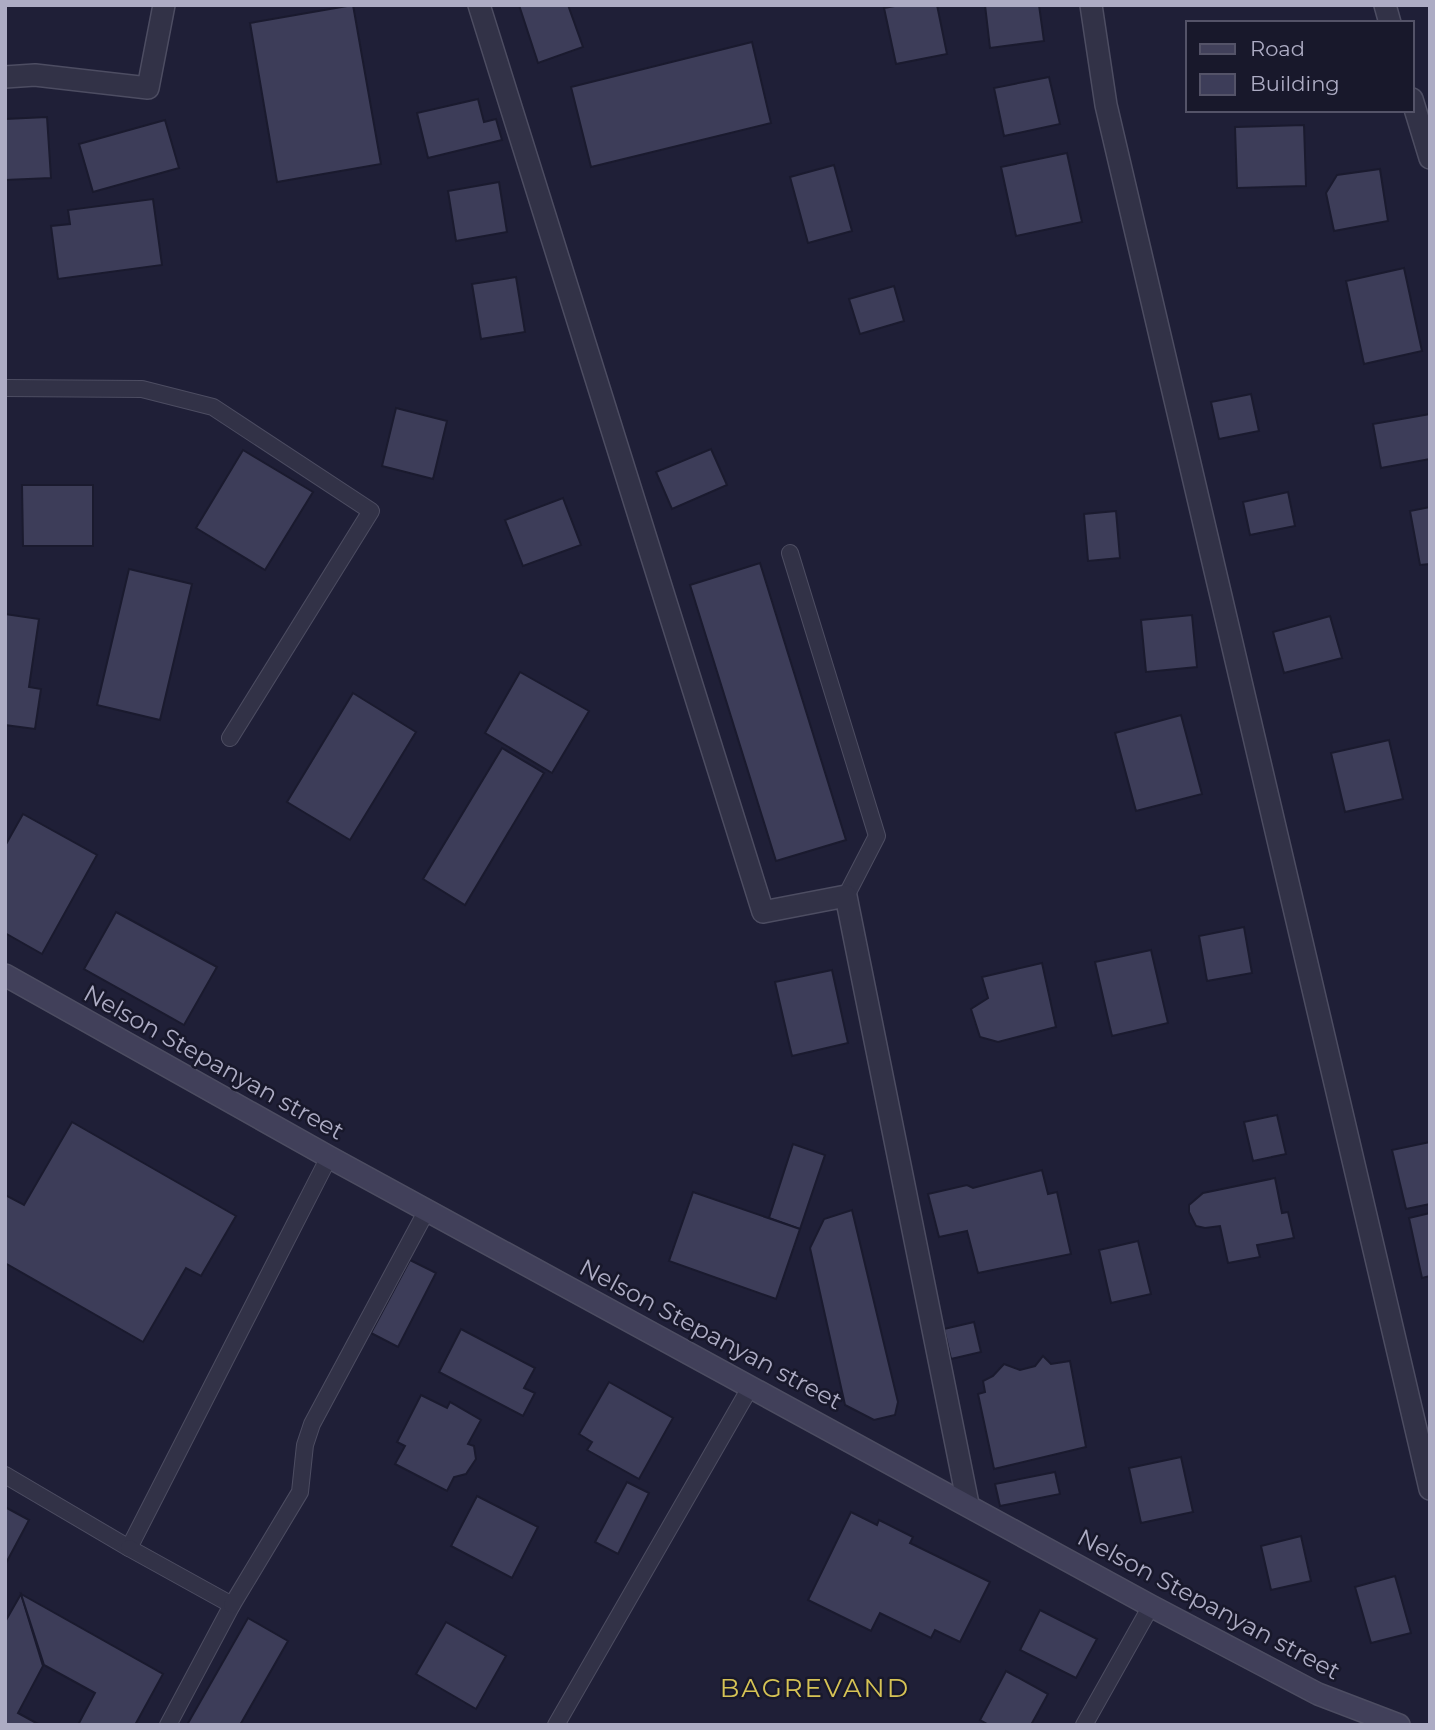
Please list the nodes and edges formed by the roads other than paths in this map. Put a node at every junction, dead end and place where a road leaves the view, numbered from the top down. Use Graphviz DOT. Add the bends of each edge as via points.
graph roads {
  1 [pos="164,5"];
  2 [pos="479,5"];
  3 [pos="1091,5"];
  4 [pos="5,77"];
  5 [pos="1414,106"];
  6 [pos="1430,158"];
  7 [pos="5,388"];
  8 [pos="790,553"];
  9 [pos="230,738"];
  10 [pos="846,896"];
  11 [pos="5,975"];
  12 [pos="329,1157"];
  13 [pos="427,1210"];
  14 [pos="751,1385"];
  15 [pos="5,1475"];
  16 [pos="1430,1489"];
  17 [pos="968,1504"];
  18 [pos="129,1548"];
  19 [pos="232,1605"];
  20 [pos="1151,1606"];
  21 [pos="1376,1720"];
  22 [pos="168,1725"];
  23 [pos="556,1725"];
  24 [pos="1084,1725"];
  25 [pos="1399,1725"];
  1 -- 4 [label="street" via="148,88 35,75"];
  2 -- 10 [label="street" via="763,912"];
  3 -- 16 [label="street" via="1106,105"];
  5 -- 6 [label="street"];
  7 -- 9 [label="lane" via="142,389 213,407 371,511"];
  8 -- 10 [label="lane" via="877,836"];
  10 -- 17 [label="street"];
  11 -- 12 [label="street, Nelson Stepanyan street"];
  12 -- 13 [label="street, Nelson Stepanyan street"];
  12 -- 18 [label="lane"];
  13 -- 14 [label="street, Nelson Stepanyan street"];
  13 -- 19 [label="lane" via="312,1424 304,1445 300,1492"];
  14 -- 17 [label="street, Nelson Stepanyan street"];
  14 -- 23 [label="lane"];
  15 -- 18 [label="lane"];
  17 -- 20 [label="street, Nelson Stepanyan street"];
  18 -- 19 [label="lane"];
  19 -- 22 [label="lane"];
  20 -- 21 [label="street, Nelson Stepanyan street"];
  20 -- 24 [label="lane"];
  21 -- 25 [label="street, Nelson Stepanyan street"];
}
